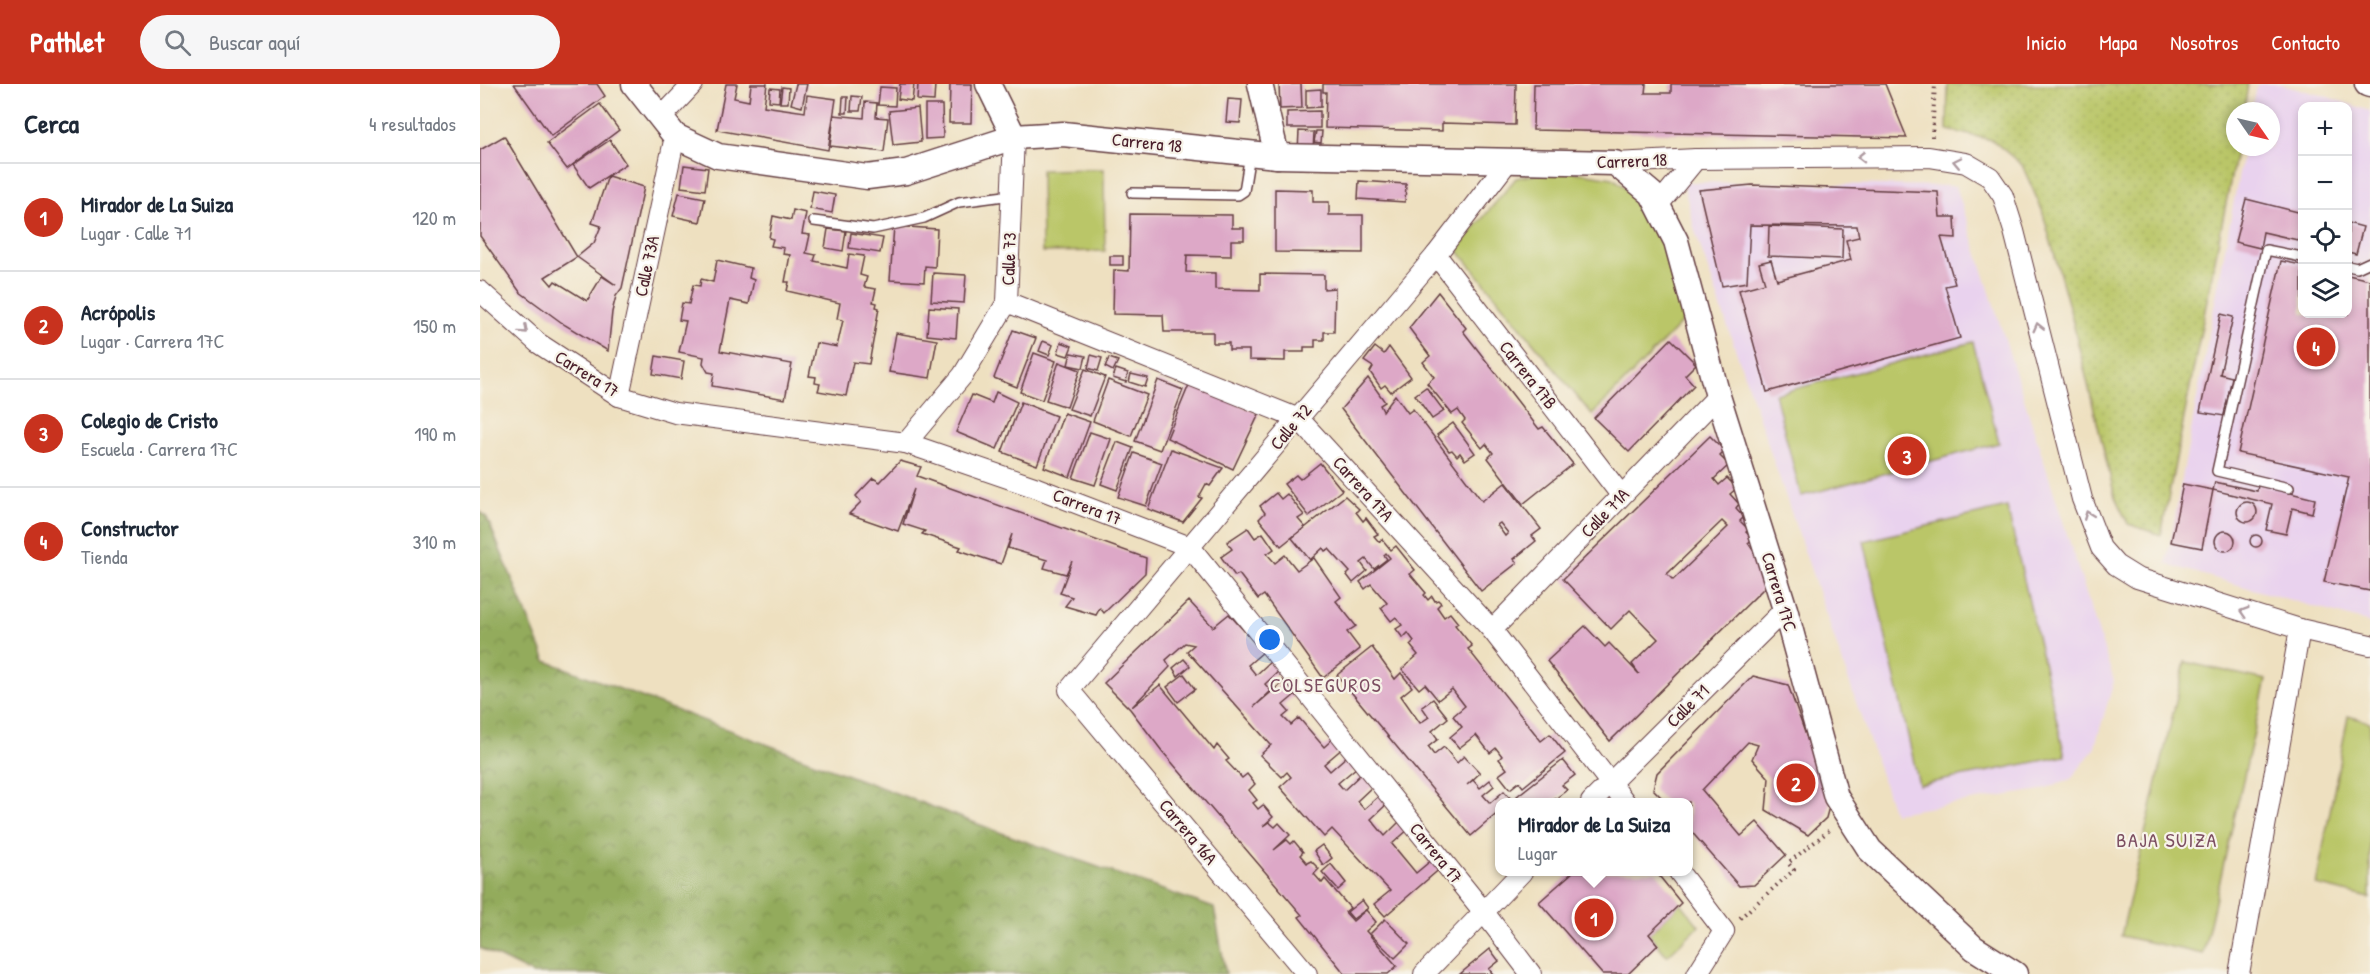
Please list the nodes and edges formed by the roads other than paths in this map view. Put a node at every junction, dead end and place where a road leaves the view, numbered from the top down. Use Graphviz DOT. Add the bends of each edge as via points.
graph roads {
  1 [pos="634,84"];
  2 [pos="693,84"];
  3 [pos="988,84"];
  4 [pos="1260,84"];
  5 [pos="2368,84"];
  6 [pos="2370,90"];
  7 [pos="668,127"];
  8 [pos="1014,137"];
  9 [pos="1250,154"];
  10 [pos="1278,156"];
  11 [pos="1696,159"];
  12 [pos="1509,160"];
  13 [pos="1615,163"];
  14 [pos="1132,193"];
  15 [pos="1012,195"];
  16 [pos="1659,204"];
  17 [pos="814,221"];
  18 [pos="1436,255"];
  19 [pos="2298,256"];
  20 [pos="2370,262"];
  21 [pos="2352,267"];
  22 [pos="480,291"];
  23 [pos="1007,302"];
  24 [pos="619,396"];
  25 [pos="1718,396"];
  26 [pos="1299,419"];
  27 [pos="906,443"];
  28 [pos="2289,488"];
  29 [pos="1621,495"];
  30 [pos="1190,546"];
  31 [pos="1785,609"];
  32 [pos="2300,629"];
  33 [pos="1492,630"];
  34 [pos="2370,645"];
  35 [pos="1069,690"];
  36 [pos="1611,783"];
  37 [pos="1595,798"];
  38 [pos="1622,798"];
  39 [pos="1518,876"];
  40 [pos="1682,876"];
  41 [pos="1483,911"];
  42 [pos="2001,971"];
  43 [pos="1307,974"];
  44 [pos="1424,974"];
  45 [pos="1531,974"];
  46 [pos="1696,974"];
  47 [pos="2239,974"];
  1 -- 7 [label="street, Carrera 18"];
  2 -- 7 [label="street"];
  3 -- 8 [label="street, Calle 73"];
  4 -- 10 [label="street"];
  5 -- 6 [label="lane"];
  7 -- 8 [label="street, Carrera 18" via="718,156 867,177 906,172"];
  7 -- 24 [label="street, Calle 73A"];
  8 -- 9 [label="street, Carrera 18" via="1063,134"];
  8 -- 15 [label="street, Calle 73"];
  9 -- 10 [label="street, Carrera 18"];
  9 -- 14 [label="lane" via="1244,190 1238,195"];
  10 -- 12 [label="street, Carrera 18"];
  11 -- 13 [label="street, Carrera 18"];
  11 -- 16 [label="street, Carrera 18"];
  32 -- 11 [label="street, Carrera 18, one-way" via="2137,578 2116,565 2101,548 2082,499 2004,196 1990,177 1966,164 1924,156"];
  12 -- 13 [label="street, Carrera 18"];
  12 -- 18 [label="street, Calle 72"];
  13 -- 16 [label="street, Carrera 17C" via="1642,184"];
  15 -- 17 [label="lane" via="958,202 924,218 873,229"];
  15 -- 23 [label="street, Calle 73"];
  16 -- 25 [label="street, Carrera 17C" via="1676,241"];
  18 -- 26 [label="street, Calle 72"];
  18 -- 29 [label="street, Carrera 17B"];
  19 -- 28 [label="lane" via="2266,250 2217,471"];
  20 -- 21 [label="lane"];
  22 -- 24 [label="street, Carrera 17, one-way" via="538,343"];
  23 -- 26 [label="street, Carrera 17A"];
  23 -- 27 [label="street, Calle 73" via="963,375"];
  24 -- 27 [label="street, Carrera 17" via="675,413"];
  25 -- 29 [label="street, Calle 71A"];
  25 -- 31 [label="street, Carrera 17C"];
  26 -- 30 [label="street, Calle 72"];
  26 -- 33 [label="street, Carrera 17A"];
  27 -- 30 [label="street, Carrera 17"];
  29 -- 33 [label="street, Calle 71A"];
  30 -- 35 [label="street, Calle 72"];
  30 -- 41 [label="street, Carrera 17"];
  31 -- 36 [label="street, Calle 71"];
  31 -- 42 [label="street, Carrera 17C" via="1836,797 1870,850"];
  32 -- 34 [label="street, Carrera 18"];
  32 -- 47 [label="street"];
  33 -- 36 [label="street, Carrera 17A"];
  35 -- 43 [label="street, Carrera 16A"];
  36 -- 37 [label="street, Calle 71"];
  36 -- 38 [label="street, Carrera 17A"];
  39 -- 41 [label="street"];
  40 -- 46 [label="street" via="1724,931"];
  41 -- 44 [label="street"];
  41 -- 45 [label="street, Carrera 17"];
}
